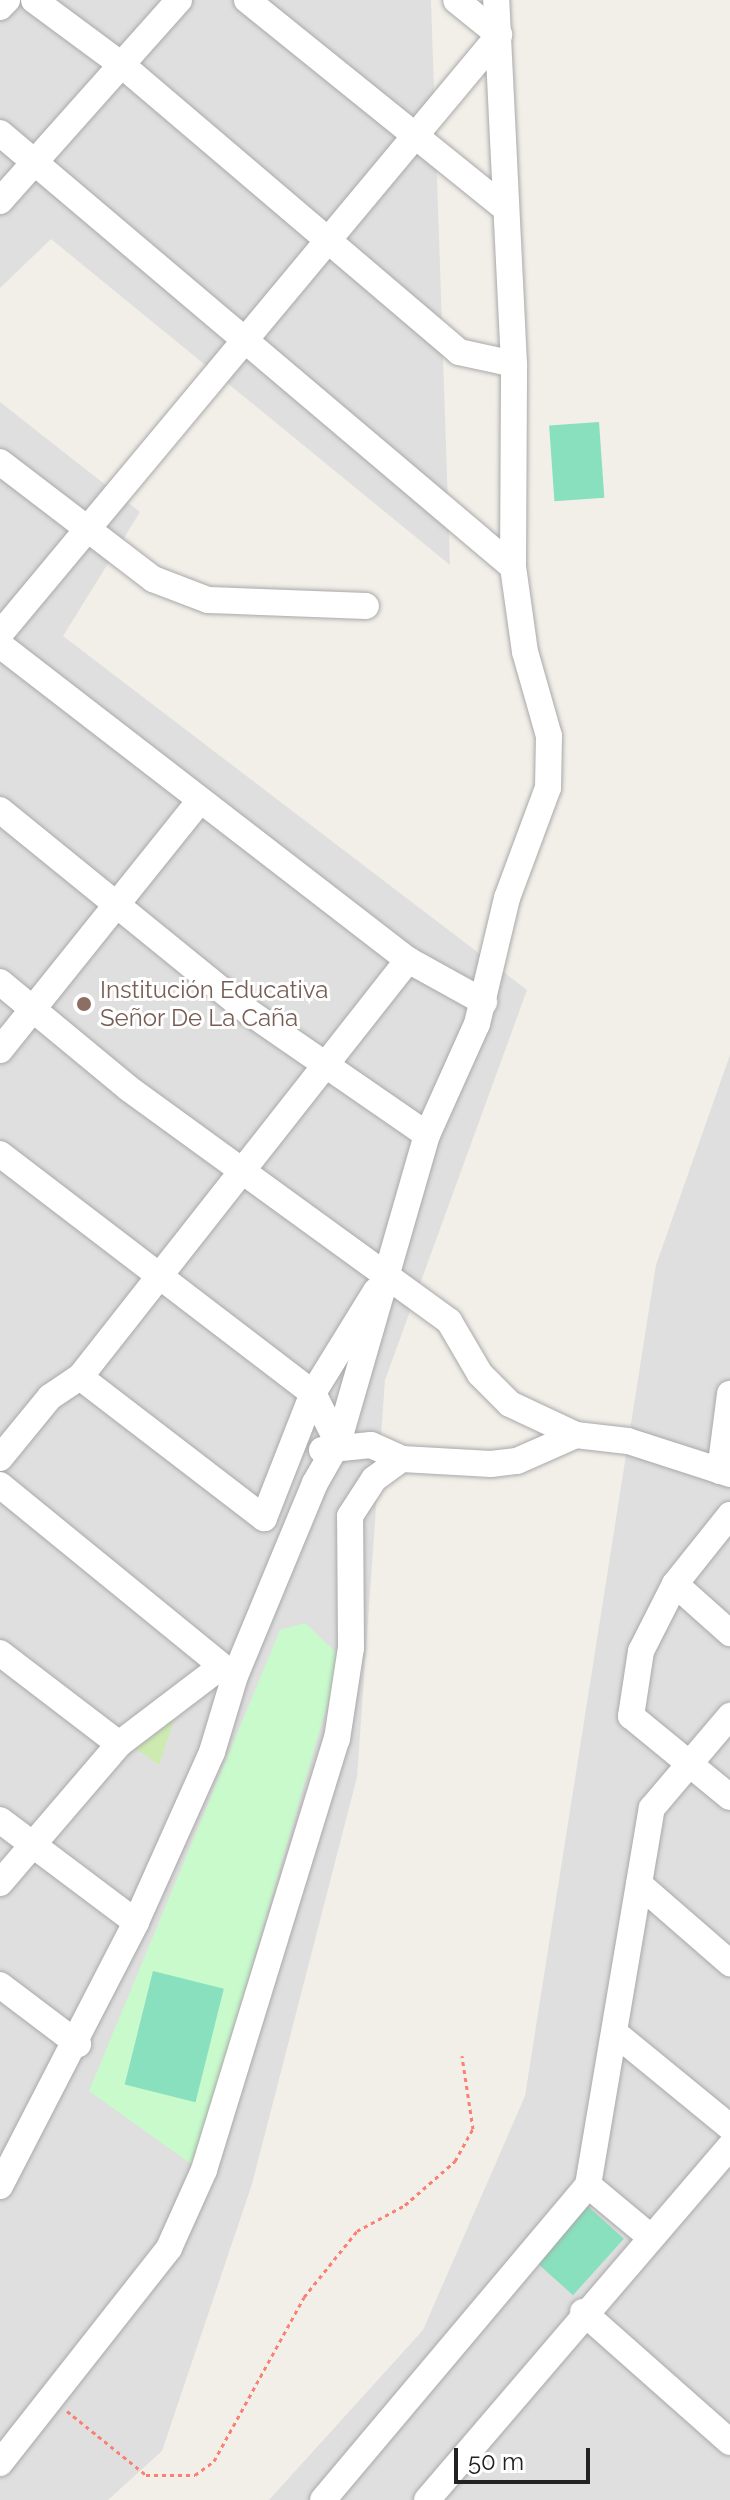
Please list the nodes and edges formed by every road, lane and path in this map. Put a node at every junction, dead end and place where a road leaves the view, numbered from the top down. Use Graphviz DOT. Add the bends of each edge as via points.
graph roads {
  1 [pos="7,0"];
  2 [pos="34,0"];
  3 [pos="179,0"];
  4 [pos="247,0"];
  5 [pos="456,0"];
  6 [pos="496,0"];
  7 [pos="0,7"];
  8 [pos="499,35"];
  9 [pos="122,65"];
  10 [pos="0,133"];
  11 [pos="410,136"];
  12 [pos="36,159"];
  13 [pos="0,201"];
  14 [pos="501,205"];
  15 [pos="328,239"];
  16 [pos="240,339"];
  17 [pos="514,364"];
  18 [pos="0,462"];
  19 [pos="86,529"];
  20 [pos="513,567"];
  21 [pos="366,606"];
  22 [pos="0,634"];
  23 [pos="0,645"];
  24 [pos="199,802"];
  25 [pos="0,810"];
  26 [pos="120,904"];
  27 [pos="408,960"];
  28 [pos="0,982"];
  29 [pos="484,1002"];
  30 [pos="32,1010"];
  31 [pos="0,1050"];
  32 [pos="327,1066"];
  33 [pos="427,1135"];
  34 [pos="0,1154"];
  35 [pos="242,1173"];
  36 [pos="158,1278"];
  37 [pos="385,1278"];
  38 [pos="80,1377"];
  39 [pos="313,1393"];
  40 [pos="730,1394"];
  41 [pos="576,1435"];
  42 [pos="338,1443"];
  43 [pos="0,1458"];
  44 [pos="402,1459"];
  45 [pos="287,1465"];
  46 [pos="725,1472"];
  47 [pos="0,1485"];
  48 [pos="730,1515"];
  49 [pos="675,1584"];
  50 [pos="730,1633"];
  51 [pos="0,1653"];
  52 [pos="227,1672"];
  53 [pos="730,1716"];
  54 [pos="119,1744"];
  55 [pos="690,1764"];
  56 [pos="730,1797"];
  57 [pos="0,1820"];
  58 [pos="32,1845"];
  59 [pos="0,1883"];
  60 [pos="639,1884"];
  61 [pos="136,1922"];
  62 [pos="730,1963"];
  63 [pos="0,1985"];
  64 [pos="615,2033"];
  65 [pos="78,2044"];
  66 [pos="462,2056"];
  67 [pos="730,2127"];
  68 [pos="730,2146"];
  69 [pos="5,2168"];
  70 [pos="588,2185"];
  71 [pos="648,2235"];
  72 [pos="583,2312"];
  73 [pos="51,2400"];
  74 [pos="730,2442"];
  75 [pos="0,2463"];
  76 [pos="323,2500"];
  77 [pos="427,2500"];
  1 -- 7 [label="street"];
  2 -- 9 [label="street"];
  3 -- 9 [label="street"];
  4 -- 11 [label="street"];
  5 -- 8 [label="street"];
  6 -- 8 [label="street"];
  8 -- 11 [label="street"];
  8 -- 14 [label="street"];
  9 -- 12 [label="street"];
  9 -- 15 [label="street"];
  10 -- 12 [label="street"];
  11 -- 14 [label="street"];
  11 -- 15 [label="street"];
  12 -- 13 [label="street"];
  12 -- 16 [label="street"];
  14 -- 17 [label="street"];
  15 -- 16 [label="street"];
  15 -- 17 [label="street" via="459,352"];
  16 -- 19 [label="street"];
  16 -- 20 [label="street"];
  17 -- 20 [label="street"];
  18 -- 19 [label="street"];
  19 -- 21 [label="street" via="153,579 208,600"];
  19 -- 22 [label="street"];
  20 -- 29 [label="street" via="552,761 500,922"];
  23 -- 24 [label="street"];
  24 -- 26 [label="street"];
  24 -- 27 [label="street"];
  25 -- 26 [label="street"];
  26 -- 30 [label="street"];
  26 -- 32 [label="street" via="249,1012"];
  27 -- 29 [label="street"];
  27 -- 32 [label="street"];
  28 -- 30 [label="street"];
  29 -- 33 [label="street"];
  30 -- 31 [label="street"];
  30 -- 35 [label="street"];
  32 -- 33 [label="street"];
  32 -- 35 [label="street"];
  33 -- 37 [label="street"];
  34 -- 36 [label="street"];
  35 -- 36 [label="street"];
  35 -- 37 [label="street"];
  36 -- 38 [label="street"];
  36 -- 39 [label="street"];
  37 -- 39 [label="street"];
  37 -- 41 [label="street" via="449,1321 480,1374 510,1404"];
  37 -- 42 [label="street"];
  38 -- 43 [label="street" via="50,1397"];
  38 -- 45 [label="street" via="264,1518"];
  39 -- 42 [label="street"];
  39 -- 45 [label="street"];
  40 -- 46 [label="street"];
  41 -- 44 [label="street" via="517,1461"];
  41 -- 46 [label="street" via="628,1441"];
  42 -- 44 [label="street" via="371,1445"];
  42 -- 45 [label="street"];
  42 -- 52 [label="street"];
  44 -- 73 [label="street" via="374,1479 350,1516 351,1648 337,1739 204,2170 169,2248"];
  47 -- 52 [label="street"];
  48 -- 49 [label="street"];
  49 -- 50 [label="street"];
  49 -- 55 [label="street" via="641,1651 631,1716"];
  51 -- 54 [label="street"];
  52 -- 54 [label="street"];
  52 -- 61 [label="street" via="212,1752"];
  53 -- 55 [label="street"];
  54 -- 58 [label="street"];
  55 -- 56 [label="street"];
  55 -- 60 [label="street" via="652,1808"];
  57 -- 58 [label="street"];
  58 -- 59 [label="street"];
  58 -- 61 [label="street"];
  60 -- 62 [label="street"];
  60 -- 64 [label="street"];
  61 -- 65 [label="street"];
  63 -- 65 [label="street"];
  64 -- 67 [label="street"];
  64 -- 70 [label="street"];
  65 -- 69 [label="street"];
  66 -- 73 [label="path" via="473,2129 455,2161 405,2205 357,2231 304,2297 214,2461 195,2475 146,2475"];
  68 -- 71 [label="street"];
  70 -- 71 [label="street"];
  70 -- 76 [label="street"];
  71 -- 72 [label="street"];
  72 -- 74 [label="street"];
  72 -- 77 [label="street"];
  73 -- 75 [label="street"];
}
